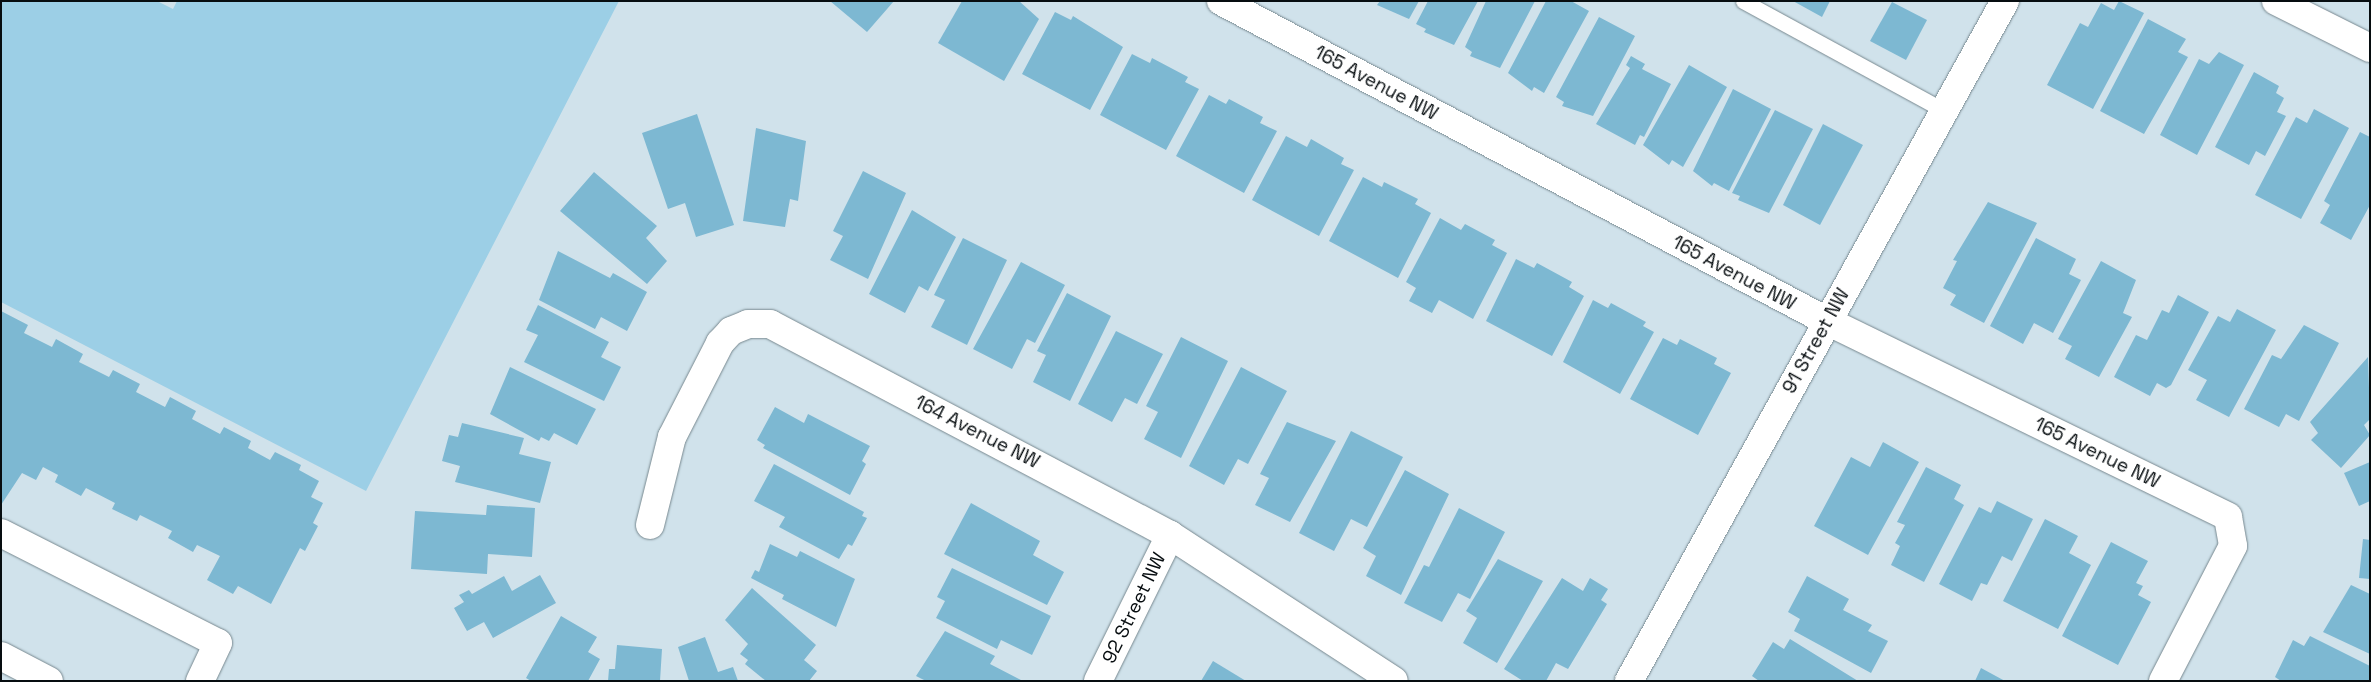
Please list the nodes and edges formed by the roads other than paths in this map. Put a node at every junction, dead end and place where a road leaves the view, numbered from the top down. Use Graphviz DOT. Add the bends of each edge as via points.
graph roads {
  1 [pos="1221,1"];
  2 [pos="1743,1"];
  3 [pos="2004,1"];
  4 [pos="2276,1"];
  5 [pos="2370,48"];
  6 [pos="1945,111"];
  7 [pos="1826,321"];
  8 [pos="650,525"];
  9 [pos="1,533"];
  10 [pos="1170,535"];
  11 [pos="1,656"];
  12 [pos="49,681"];
  13 [pos="200,681"];
  14 [pos="1098,681"];
  15 [pos="1394,681"];
  16 [pos="1629,681"];
  17 [pos="2163,681"];
  1 -- 7 [label="street, 165 Avenue NW"];
  2 -- 6 [label="lane"];
  3 -- 6 [label="street, 91 Street NW"];
  4 -- 5 [label="street"];
  6 -- 7 [label="street, 91 Street NW"];
  7 -- 16 [label="street, 91 Street NW"];
  7 -- 17 [label="street, 165 Avenue NW" via="2228,517 2233,546"];
  8 -- 10 [label="street, 164 Avenue NW" via="672,437 720,343 731,331 748,324 770,324"];
  9 -- 13 [label="street" via="218,643"];
  10 -- 14 [label="street, 92 Street NW"];
  10 -- 15 [label="street, 164 Avenue NW"];
  11 -- 12 [label="street"];
}
